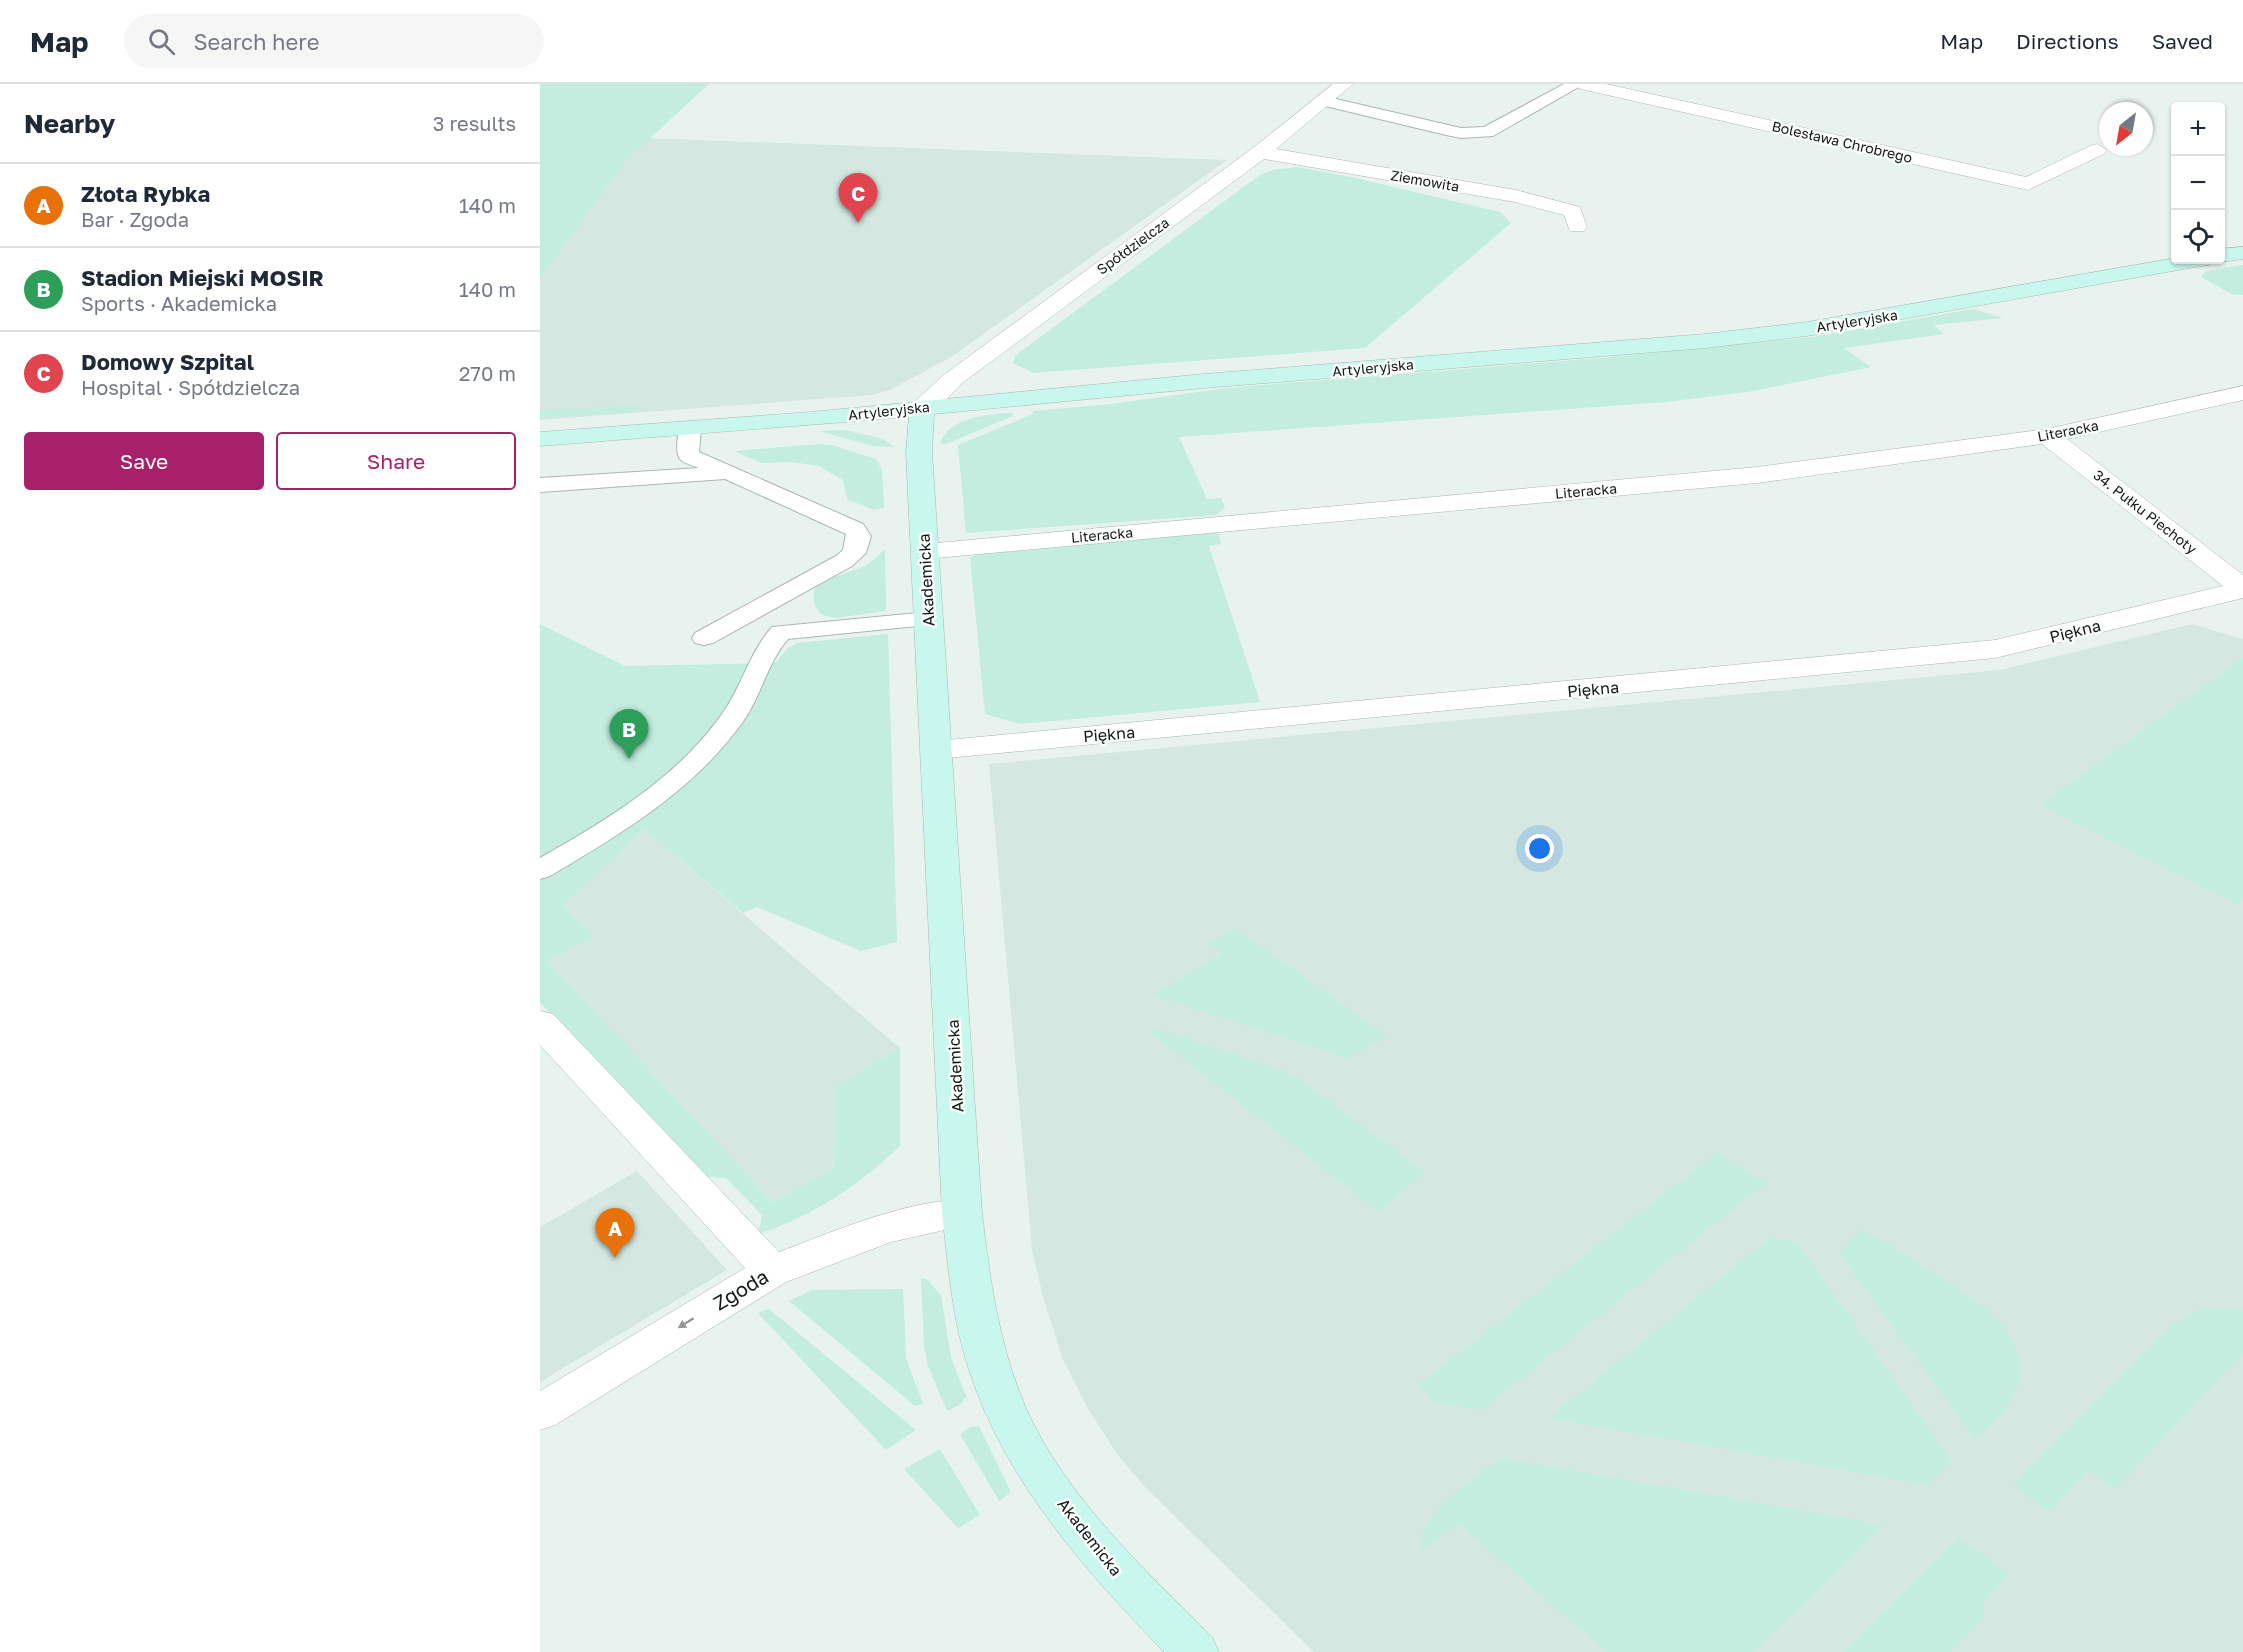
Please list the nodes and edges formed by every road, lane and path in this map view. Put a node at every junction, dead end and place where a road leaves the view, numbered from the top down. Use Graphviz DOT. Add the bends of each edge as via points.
graph roads {
  1 [pos="1344,84"];
  2 [pos="1576,84"];
  3 [pos="1581,84"];
  4 [pos="1323,101"];
  5 [pos="2097,150"];
  6 [pos="1260,152"];
  7 [pos="2028,184"];
  8 [pos="2009,197"];
  9 [pos="1577,227"];
  10 [pos="2243,253"];
  11 [pos="2225,255"];
  12 [pos="2179,264"];
  13 [pos="2243,393"];
  14 [pos="922,408"];
  15 [pos="690,428"];
  16 [pos="2047,436"];
  17 [pos="540,439"];
  18 [pos="727,473"];
  19 [pos="540,485"];
  20 [pos="924,551"];
  21 [pos="2243,589"];
  22 [pos="745,615"];
  23 [pos="928,619"];
  24 [pos="781,632"];
  25 [pos="704,638"];
  26 [pos="937,750"];
  27 [pos="540,870"];
  28 [pos="540,1023"];
  29 [pos="962,1213"];
  30 [pos="772,1270"];
  31 [pos="540,1413"];
  32 [pos="1195,1652"];
  1 -- 4 [label="street, Spółdzielcza"];
  2 -- 4 [label="lane" via="1487,132 1453,132"];
  3 -- 7 [label="street, Bolesława Chrobrego"];
  4 -- 6 [label="street, Spółdzielcza"];
  5 -- 7 [label="street"];
  6 -- 9 [label="street, Ziemowita" via="1516,196 1573,211"];
  6 -- 14 [label="street, Spółdzielcza" via="953,379"];
  7 -- 8 [label="street"];
  10 -- 11 [label="street"];
  12 -- 14 [label="street, Artyleryjska" via="1762,334"];
  13 -- 16 [label="street, Literacka"];
  14 -- 15 [label="street, Artyleryjska"];
  14 -- 20 [label="street, Akademicka" via="918,437"];
  15 -- 17 [label="street, Artyleryjska"];
  15 -- 18 [label="lane" via="687,456"];
  16 -- 20 [label="street, Literacka" via="1757,475"];
  16 -- 21 [label="street, 34. Pułku Piechoty"];
  18 -- 19 [label="lane"];
  18 -- 22 [label="lane" via="855,529 859,536 854,553 844,561"];
  20 -- 23 [label="street, Akademicka"];
  21 -- 26 [label="street, Piękna" via="1984,651"];
  22 -- 24 [label="lane"];
  22 -- 25 [label="lane"];
  23 -- 24 [label="lane"];
  23 -- 26 [label="street, Akademicka"];
  24 -- 27 [label="lane" via="766,646 735,716 691,768 644,807"];
  26 -- 29 [label="street, Akademicka"];
  28 -- 30 [label="street"];
  29 -- 30 [label="street, Zgoda" via="885,1228"];
  29 -- 32 [label="street, Akademicka" via="972,1303 990,1372 1011,1422 1040,1473 1110,1565"];
  30 -- 31 [label="street, Zgoda, one-way"];
}
